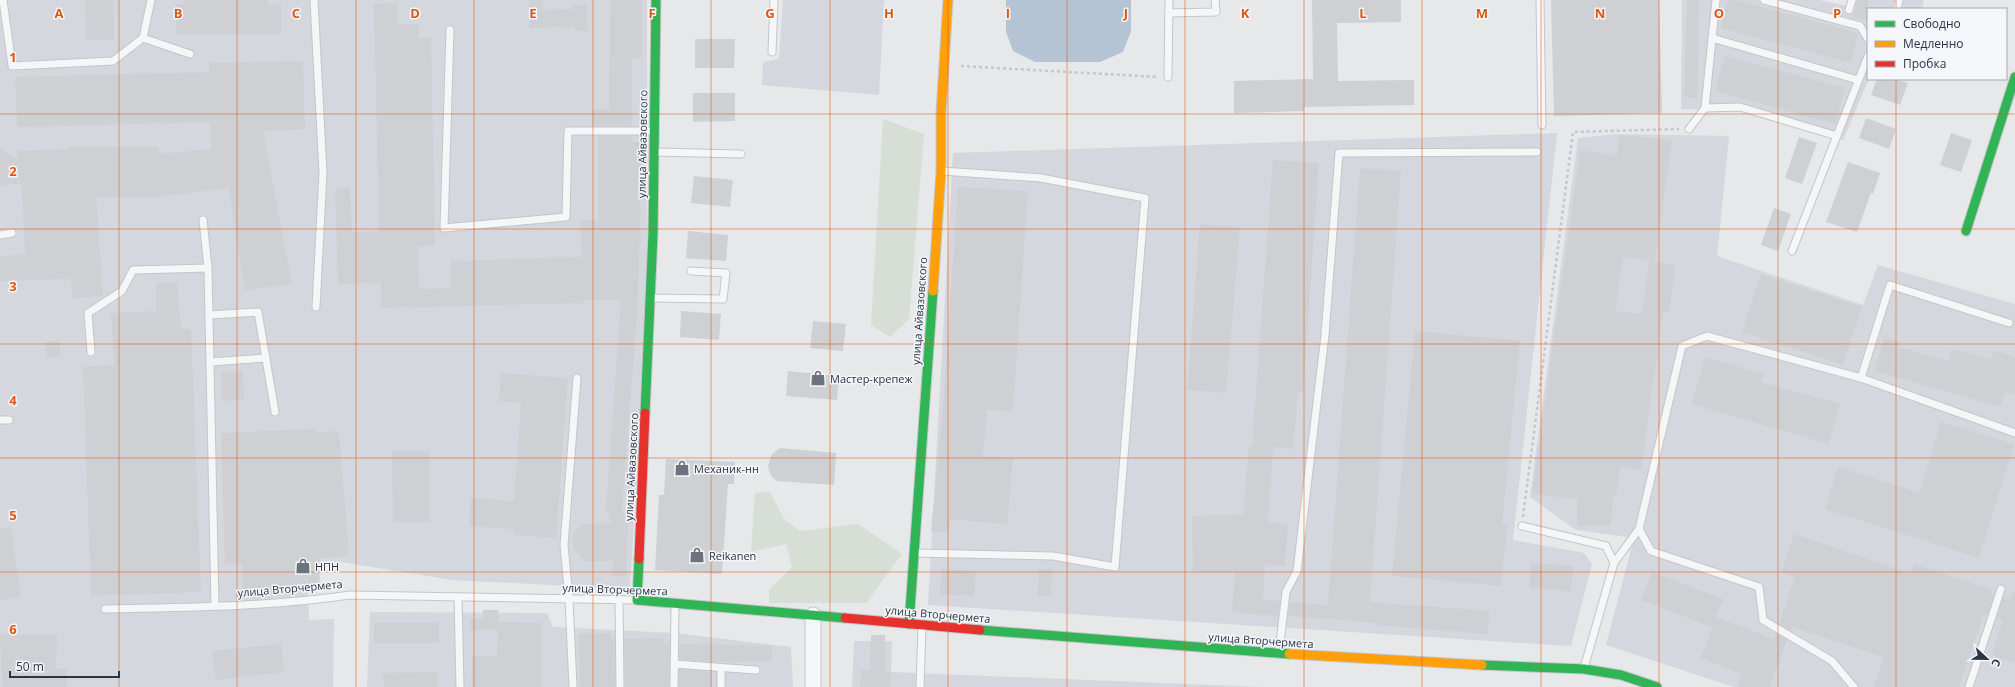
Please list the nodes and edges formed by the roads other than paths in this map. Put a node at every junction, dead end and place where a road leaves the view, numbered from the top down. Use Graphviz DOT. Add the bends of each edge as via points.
graph roads {
  1 [pos="4,0"];
  2 [pos="151,0"];
  3 [pos="314,0"];
  4 [pos="656,0"];
  5 [pos="774,0"];
  6 [pos="948,0"];
  7 [pos="1169,0"];
  8 [pos="1215,0"];
  9 [pos="1540,0"];
  10 [pos="1716,0"];
  11 [pos="1764,0"];
  12 [pos="1852,0"];
  13 [pos="1848,10"];
  14 [pos="1169,13"];
  15 [pos="450,30"];
  16 [pos="1867,37"];
  17 [pos="144,38"];
  18 [pos="1712,38"];
  19 [pos="772,52"];
  20 [pos="190,54"];
  21 [pos="1867,58"];
  22 [pos="2015,77"];
  23 [pos="1168,78"];
  24 [pos="1858,80"];
  25 [pos="1705,108"];
  26 [pos="1542,125"];
  27 [pos="1689,129"];
  28 [pos="654,131"];
  29 [pos="1837,136"];
  30 [pos="654,152"];
  31 [pos="1536,152"];
  32 [pos="741,154"];
  33 [pos="941,171"];
  34 [pos="203,220"];
  35 [pos="1966,231"];
  36 [pos="12,234"];
  37 [pos="0,235"];
  38 [pos="1792,251"];
  39 [pos="208,268"];
  40 [pos="691,271"];
  41 [pos="650,298"];
  42 [pos="316,307"];
  43 [pos="209,315"];
  44 [pos="2009,323"];
  45 [pos="91,352"];
  46 [pos="266,358"];
  47 [pos="210,362"];
  48 [pos="578,378"];
  49 [pos="1861,378"];
  50 [pos="275,412"];
  51 [pos="0,420"];
  52 [pos="9,420"];
  53 [pos="2015,433"];
  54 [pos="1522,526"];
  55 [pos="1639,528"];
  56 [pos="915,553"];
  57 [pos="1614,563"];
  58 [pos="2001,589"];
  59 [pos="458,597"];
  60 [pos="569,599"];
  61 [pos="619,600"];
  62 [pos="637,600"];
  63 [pos="675,603"];
  64 [pos="215,606"];
  65 [pos="105,609"];
  66 [pos="813,615"];
  67 [pos="909,624"];
  68 [pos="922,625"];
  69 [pos="1279,653"];
  70 [pos="674,664"];
  71 [pos="721,668"];
  72 [pos="1584,669"];
  73 [pos="756,670"];
  74 [pos="460,687"];
  75 [pos="573,687"];
  76 [pos="620,687"];
  77 [pos="674,687"];
  78 [pos="721,687"];
  79 [pos="813,687"];
  80 [pos="920,687"];
  81 [pos="1657,687"];
  82 [pos="1854,687"];
  83 [pos="1969,687"];
  1 -- 17 [label="lane" via="12,66 113,61"];
  2 -- 17 [label="lane"];
  3 -- 42 [label="lane" via="323,173"];
  4 -- 28 [label="street, улица Айвазовского"];
  5 -- 19 [label="lane"];
  6 -- 33 [label="street, улица Айвазовского" via="943,65"];
  7 -- 14 [label="lane"];
  8 -- 14 [label="lane" via="1216,12"];
  9 -- 26 [label="lane"];
  10 -- 18 [label="lane"];
  11 -- 16 [label="lane" via="1860,26"];
  12 -- 13 [label="lane"];
  14 -- 23 [label="lane"];
  15 -- 28 [label="lane" via="444,228 566,217 568,131"];
  17 -- 20 [label="lane"];
  18 -- 24 [label="lane"];
  18 -- 25 [label="lane"];
  21 -- 24 [label="lane"];
  22 -- 35 [label="street"];
  24 -- 29 [label="lane"];
  25 -- 27 [label="lane"];
  25 -- 29 [label="lane" via="1740,107"];
  28 -- 30 [label="street, улица Айвазовского"];
  29 -- 38 [label="lane"];
  30 -- 32 [label="lane"];
  30 -- 41 [label="street, улица Айвазовского"];
  31 -- 69 [label="lane" via="1339,153 1325,335 1299,555 1297,571 1286,592"];
  33 -- 56 [label="street, улица Айвазовского"];
  33 -- 56 [label="lane" via="1041,178 1145,198 1115,567 1053,556"];
  34 -- 39 [label="lane"];
  36 -- 37 [label="lane"];
  39 -- 43 [label="lane"];
  39 -- 45 [label="lane" via="133,270 122,291 88,314"];
  40 -- 41 [label="lane" via="726,273 723,299"];
  41 -- 62 [label="street, улица Айвазовского"];
  43 -- 46 [label="lane" via="258,312"];
  43 -- 47 [label="lane"];
  44 -- 49 [label="lane" via="1890,285"];
  46 -- 47 [label="lane"];
  46 -- 50 [label="lane"];
  47 -- 64 [label="lane"];
  48 -- 60 [label="lane" via="564,545"];
  49 -- 53 [label="lane"];
  49 -- 55 [label="lane" via="1707,336 1682,346"];
  51 -- 52 [label="lane"];
  54 -- 57 [label="lane" via="1606,546"];
  55 -- 57 [label="lane"];
  55 -- 82 [label="lane" via="1651,551 1759,587 1763,620 1832,661"];
  56 -- 67 [label="street, улица Айвазовского"];
  57 -- 72 [label="lane"];
  58 -- 83 [label="lane"];
  59 -- 60 [label="lane, улица Вторчермета"];
  59 -- 64 [label="lane, улица Вторчермета" via="350,595 316,600"];
  59 -- 74 [label="lane"];
  60 -- 61 [label="lane, улица Вторчермета"];
  60 -- 75 [label="lane"];
  61 -- 62 [label="lane, улица Вторчермета"];
  61 -- 76 [label="lane"];
  62 -- 63 [label="street, улица Вторчермета"];
  63 -- 66 [label="street, улица Вторчермета"];
  63 -- 70 [label="lane"];
  64 -- 65 [label="lane, улица Вторчермета"];
  66 -- 67 [label="street, улица Вторчермета"];
  66 -- 79 [label="street"];
  67 -- 68 [label="street, улица Вторчермета"];
  68 -- 69 [label="street, улица Вторчермета" via="1176,647"];
  68 -- 80 [label="lane"];
  69 -- 72 [label="street, улица Вторчермета"];
  70 -- 71 [label="lane"];
  70 -- 77 [label="lane"];
  71 -- 73 [label="lane"];
  71 -- 78 [label="lane"];
  72 -- 81 [label="street, улица Вторчермета" via="1621,675"];
}
